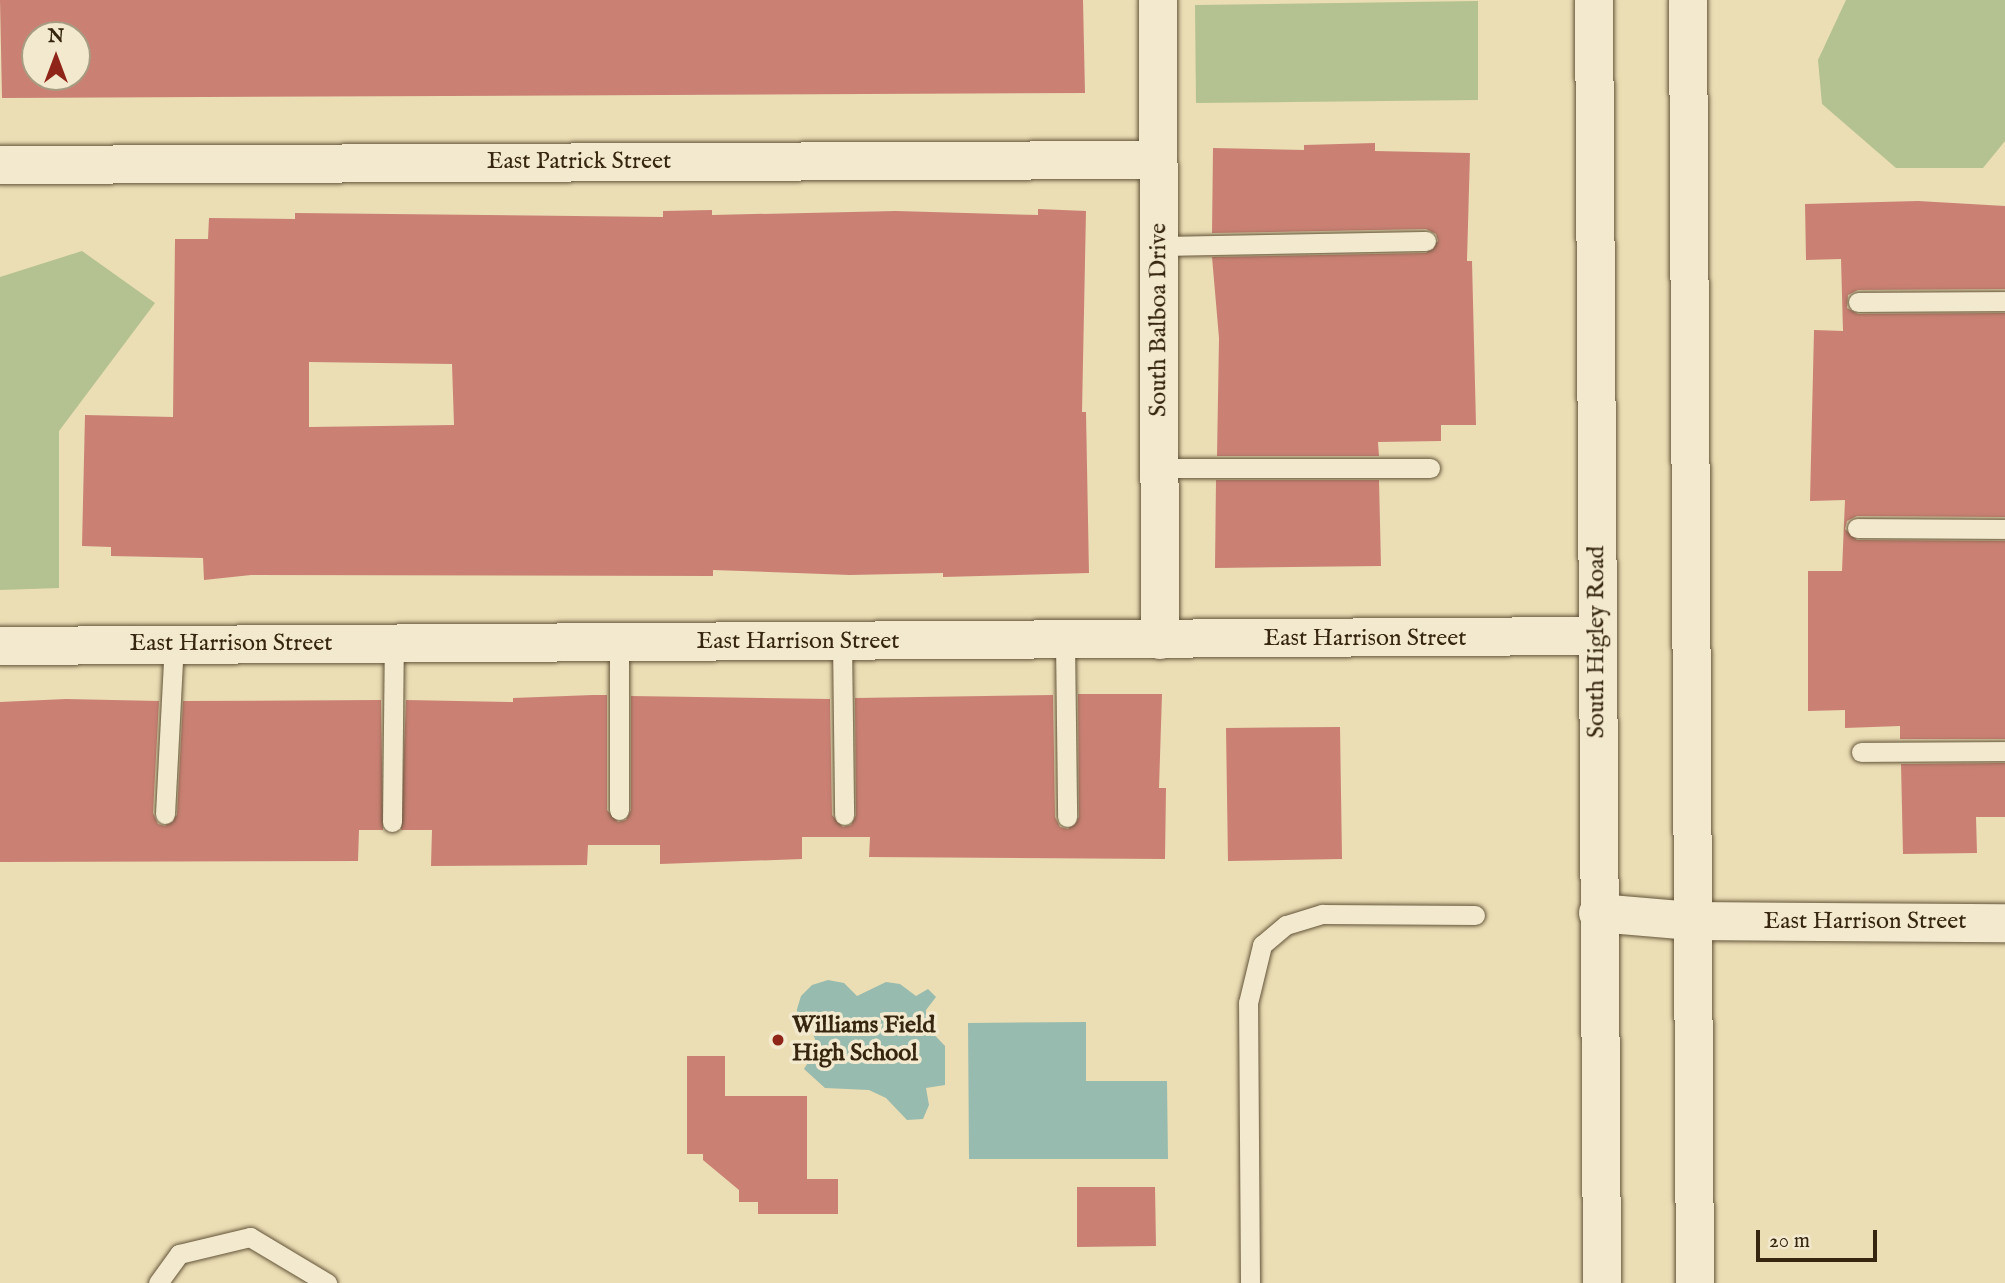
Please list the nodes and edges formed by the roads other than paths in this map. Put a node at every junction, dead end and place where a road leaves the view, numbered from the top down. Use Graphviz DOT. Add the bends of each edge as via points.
graph roads {
  1 [pos="1158,0"];
  2 [pos="1594,0"];
  3 [pos="1688,0"];
  4 [pos="1158,160"];
  5 [pos="0,165"];
  6 [pos="1426,242"];
  7 [pos="1159,246"];
  8 [pos="2005,301"];
  9 [pos="1858,302"];
  10 [pos="1160,468"];
  11 [pos="1430,468"];
  12 [pos="1857,527"];
  13 [pos="2005,529"];
  14 [pos="1597,636"];
  15 [pos="1160,640"];
  16 [pos="842,641"];
  17 [pos="1065,641"];
  18 [pos="394,643"];
  19 [pos="619,643"];
  20 [pos="174,645"];
  21 [pos="0,646"];
  22 [pos="2005,751"];
  23 [pos="1861,752"];
  24 [pos="619,810"];
  25 [pos="165,814"];
  26 [pos="844,815"];
  27 [pos="1067,817"];
  28 [pos="393,822"];
  29 [pos="1598,913"];
  30 [pos="1475,915"];
  31 [pos="1692,920"];
  32 [pos="2005,923"];
  33 [pos="158,1283"];
  34 [pos="327,1283"];
  35 [pos="1250,1283"];
  36 [pos="1602,1283"];
  37 [pos="1695,1283"];
  1 -- 4 [label="street, South Balboa Drive"];
  2 -- 14 [label="street, South Higley Road"];
  3 -- 31 [label="street"];
  4 -- 5 [label="street, East Patrick Street"];
  4 -- 7 [label="street, South Balboa Drive"];
  6 -- 7 [label="lane"];
  7 -- 10 [label="street, South Balboa Drive"];
  8 -- 9 [label="lane"];
  10 -- 11 [label="lane"];
  10 -- 15 [label="street, South Balboa Drive"];
  12 -- 13 [label="lane"];
  14 -- 15 [label="street, East Harrison Street"];
  14 -- 29 [label="street, South Higley Road"];
  15 -- 17 [label="street, East Harrison Street"];
  16 -- 17 [label="street, East Harrison Street"];
  16 -- 19 [label="street, East Harrison Street"];
  16 -- 26 [label="lane"];
  17 -- 27 [label="lane"];
  18 -- 19 [label="street, East Harrison Street"];
  18 -- 20 [label="street, East Harrison Street"];
  18 -- 28 [label="lane"];
  19 -- 24 [label="lane"];
  20 -- 21 [label="street, East Harrison Street"];
  20 -- 25 [label="lane"];
  22 -- 23 [label="lane"];
  29 -- 31 [label="street, East Harrison Street"];
  29 -- 36 [label="street, South Higley Road"];
  30 -- 35 [label="lane" via="1322,914 1286,925 1262,945 1248,1003"];
  31 -- 32 [label="street, East Harrison Street"];
  31 -- 37 [label="street"];
  33 -- 34 [label="lane" via="179,1254 250,1237"];
}
